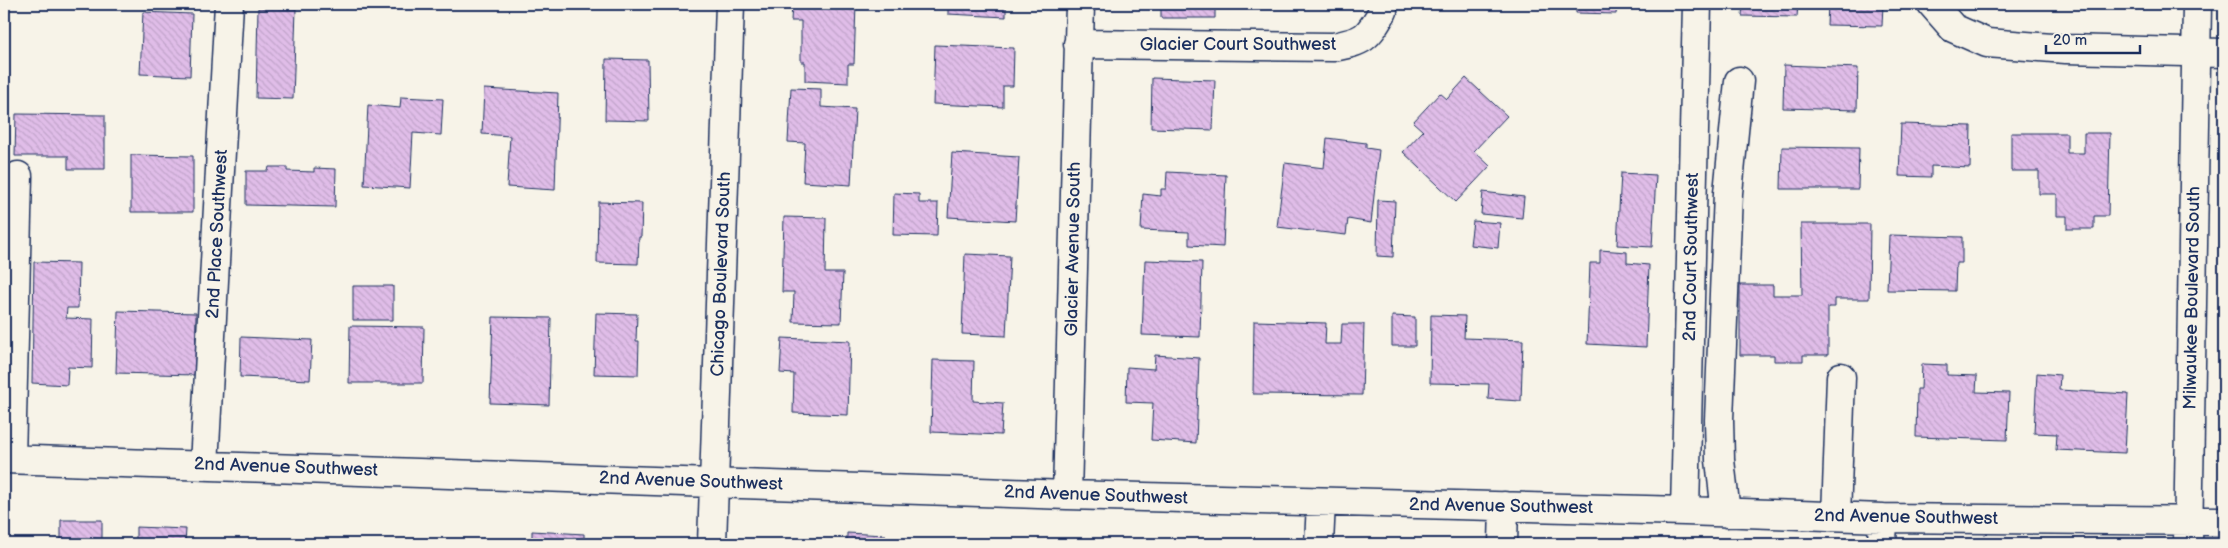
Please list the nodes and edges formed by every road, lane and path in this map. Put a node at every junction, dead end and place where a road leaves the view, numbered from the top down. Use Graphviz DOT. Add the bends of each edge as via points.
graph roads {
  1 [pos="229,4"];
  2 [pos="730,4"];
  3 [pos="1080,4"];
  4 [pos="1697,4"];
  5 [pos="1932,4"];
  6 [pos="2197,4"];
  7 [pos="1383,11"];
  8 [pos="1078,44"];
  9 [pos="2196,52"];
  10 [pos="2224,53"];
  11 [pos="1739,81"];
  12 [pos="18,176"];
  13 [pos="1841,377"];
  14 [pos="7,459"];
  15 [pos="204,465"];
  16 [pos="714,481"];
  17 [pos="1067,495"];
  18 [pos="1321,502"];
  19 [pos="1504,506"];
  20 [pos="1685,511"];
  21 [pos="1726,512"];
  22 [pos="1836,516"];
  23 [pos="2224,521"];
  24 [pos="1883,531"];
  25 [pos="2188,533"];
  26 [pos="712,544"];
  27 [pos="1319,544"];
  28 [pos="1503,544"];
  1 -- 15 [label="street, 2nd Place Southwest"];
  2 -- 16 [label="street, Chicago Boulevard South"];
  3 -- 8 [label="street, Glacier Avenue South"];
  4 -- 20 [label="street, 2nd Court Southwest"];
  5 -- 9 [label="street" via="1953,28 1987,43 2066,49"];
  6 -- 9 [label="street, Milwaukee Boulevard South"];
  7 -- 8 [label="street, Glacier Court Southwest" via="1373,28 1358,42 1333,47"];
  8 -- 17 [label="street, Glacier Avenue South"];
  9 -- 10 [label="street"];
  9 -- 25 [label="street, Milwaukee Boulevard South"];
  11 -- 21 [label="street" via="1728,194 1719,420"];
  12 -- 14 [label="street"];
  13 -- 22 [label="street"];
  14 -- 15 [label="street, 2nd Avenue Southwest"];
  15 -- 16 [label="street, 2nd Avenue Southwest"];
  16 -- 17 [label="street, 2nd Avenue Southwest"];
  16 -- 26 [label="street, Chicago Boulevard South"];
  17 -- 18 [label="street, 2nd Avenue Southwest"];
  18 -- 19 [label="street, 2nd Avenue Southwest"];
  18 -- 27 [label="street"];
  19 -- 20 [label="street, 2nd Avenue Southwest"];
  19 -- 28 [label="street"];
  20 -- 21 [label="street, 2nd Avenue Southwest"];
  21 -- 22 [label="street, 2nd Avenue Southwest"];
  22 -- 24 [label="street, 2nd Avenue Southwest"];
  23 -- 25 [label="street, 2nd Avenue Southwest"];
  24 -- 25 [label="street, 2nd Avenue Southwest"];
}
